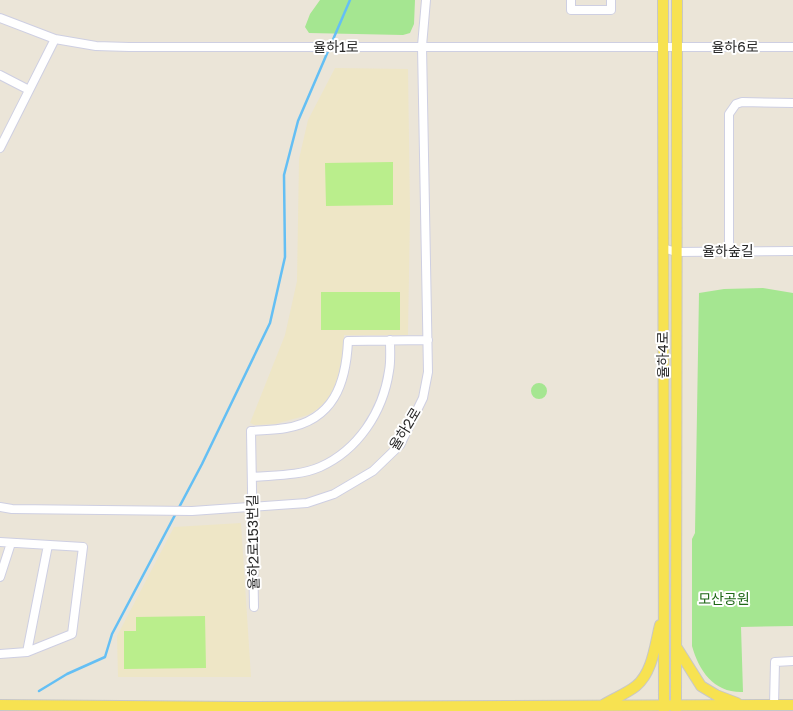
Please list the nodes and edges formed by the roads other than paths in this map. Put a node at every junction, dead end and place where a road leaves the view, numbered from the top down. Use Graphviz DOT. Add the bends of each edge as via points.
graph roads {
  1 [pos="426,0"];
  2 [pos="571,0"];
  3 [pos="611,0"];
  4 [pos="663,0"];
  5 [pos="677,0"];
  6 [pos="0,18"];
  7 [pos="55,39"];
  8 [pos="422,46"];
  9 [pos="663,47"];
  10 [pos="677,47"];
  11 [pos="793,47"];
  12 [pos="0,75"];
  13 [pos="29,90"];
  14 [pos="793,103"];
  15 [pos="0,148"];
  16 [pos="663,248"];
  17 [pos="729,251"];
  18 [pos="793,251"];
  19 [pos="676,252"];
  20 [pos="390,340"];
  21 [pos="428,340"];
  22 [pos="252,477"];
  23 [pos="252,506"];
  24 [pos="0,507"];
  25 [pos="0,542"];
  26 [pos="11,543"];
  27 [pos="48,545"];
  28 [pos="0,577"];
  29 [pos="254,607"];
  30 [pos="664,609"];
  31 [pos="676,646"];
  32 [pos="27,652"];
  33 [pos="0,654"];
  34 [pos="793,662"];
  35 [pos="0,705"];
  36 [pos="602,705"];
  37 [pos="743,705"];
  38 [pos="774,705"];
  39 [pos="793,705"];
  40 [pos="664,708"];
  41 [pos="676,708"];
  1 -- 8 [label="street, 율하2로"];
  2 -- 3 [label="street" via="571,10 611,10"];
  4 -- 9 [label="main road, 율하4로"];
  5 -- 10 [label="main road, 율하4로"];
  6 -- 7 [label="street, 율하1로"];
  7 -- 8 [label="street, 율하1로" via="96,46 129,47"];
  7 -- 13 [label="street"];
  8 -- 9 [label="street, 율하1로"];
  8 -- 21 [label="street, 율하2로"];
  9 -- 10 [label="street, 율하1로"];
  9 -- 16 [label="main road, 율하4로"];
  10 -- 11 [label="street, 율하6로"];
  10 -- 19 [label="main road, 율하4로"];
  12 -- 13 [label="street"];
  13 -- 15 [label="street"];
  14 -- 17 [label="street" via="742,102 736,104 729,114"];
  16 -- 19 [label="street, 율하숲길"];
  16 -- 30 [label="main road, 율하4로"];
  17 -- 18 [label="street, 율하숲길"];
  17 -- 19 [label="street, 율하숲길"];
  19 -- 31 [label="main road, 율하4로"];
  20 -- 21 [label="street, 율하2로153번길"];
  20 -- 22 [label="street, 율하2로153번길" via="390,370 385,392 357,441 341,455 319,467 295,474"];
  20 -- 22 [label="street, 율하2로153번길" via="348,341 340,388 326,409 315,418 287,428 251,431"];
  21 -- 23 [label="street, 율하2로" via="428,372 423,398 400,445 383,463 334,494 307,503"];
  22 -- 23 [label="street, 율하2로153번길"];
  23 -- 24 [label="street, 율하2로" via="157,512"];
  23 -- 29 [label="street, 율하2로153번길"];
  25 -- 26 [label="street"];
  26 -- 27 [label="street"];
  26 -- 28 [label="street"];
  27 -- 32 [label="street"];
  27 -- 32 [label="street" via="83,547 72,634"];
  30 -- 36 [label="main road" via="646,672 638,684"];
  30 -- 40 [label="main road, 율하4로"];
  31 -- 37 [label="main road" via="701,686"];
  31 -- 41 [label="main road, 율하4로"];
  32 -- 33 [label="street"];
  34 -- 38 [label="street" via="775,662"];
  35 -- 36 [label="main road"];
  36 -- 40 [label="main road"];
  37 -- 38 [label="main road"];
  37 -- 41 [label="main road"];
  38 -- 39 [label="main road"];
  40 -- 41 [label="main road"];
}
